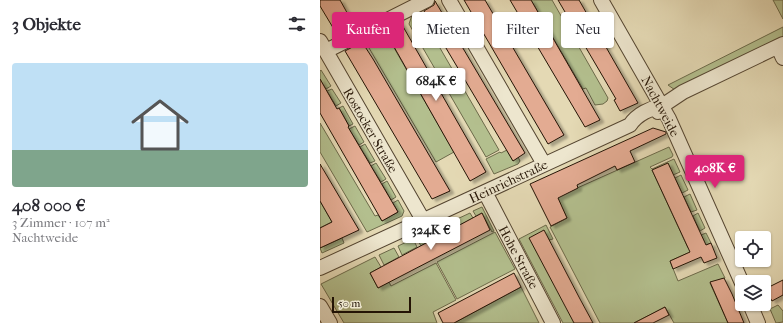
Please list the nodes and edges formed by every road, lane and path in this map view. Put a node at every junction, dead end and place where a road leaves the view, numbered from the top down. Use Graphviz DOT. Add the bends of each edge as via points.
graph roads {
  1 [pos="428,0"];
  2 [pos="449,0"];
  3 [pos="601,0"];
  4 [pos="323,46"];
  5 [pos="781,50"];
  6 [pos="662,106"];
  7 [pos="544,164"];
  8 [pos="485,192"];
  9 [pos="423,220"];
  10 [pos="320,268"];
  11 [pos="738,275"];
  12 [pos="320,306"];
  13 [pos="753,311"];
  14 [pos="330,323"];
  15 [pos="553,323"];
  16 [pos="758,323"];
  1 -- 4 [label="street"];
  2 -- 7 [label="street"];
  3 -- 6 [label="street, Nachtweide"];
  4 -- 9 [label="street, Rostocker Straße"];
  5 -- 6 [label="street, Heinrichstraße" via="683,92"];
  6 -- 7 [label="street, Heinrichstraße" via="656,116 637,126 630,125"];
  6 -- 11 [label="street, Nachtweide"];
  7 -- 8 [label="street, Heinrichstraße"];
  8 -- 9 [label="street, Heinrichstraße"];
  8 -- 15 [label="street, Hohe Straße"];
  9 -- 10 [label="street, Heinrichstraße"];
  12 -- 14 [label="street"];
  13 -- 16 [label="street"];
}
